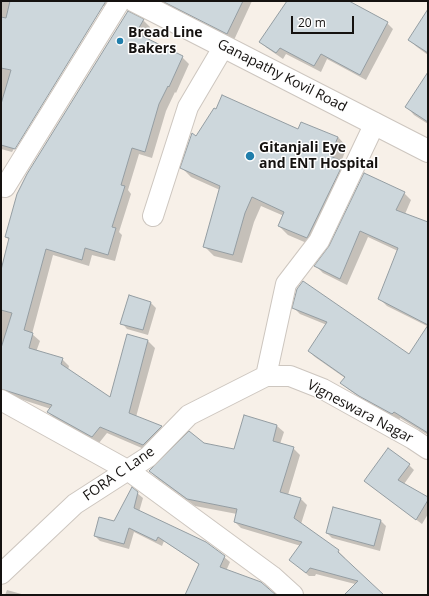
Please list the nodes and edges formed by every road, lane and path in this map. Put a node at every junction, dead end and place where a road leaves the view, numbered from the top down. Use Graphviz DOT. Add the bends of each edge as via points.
graph roads {
  1 [pos="120,1"];
  2 [pos="135,1"];
  3 [pos="224,46"];
  4 [pos="375,123"];
  5 [pos="428,151"];
  6 [pos="5,187"];
  7 [pos="153,216"];
  8 [pos="266,376"];
  9 [pos="1,400"];
  10 [pos="428,449"];
  11 [pos="129,471"];
  12 [pos="1,574"];
  13 [pos="293,595"];
  1 -- 6 [label="street"];
  2 -- 3 [label="main road, Ganapathy Kovil Road"];
  3 -- 4 [label="main road, Ganapathy Kovil Road"];
  3 -- 7 [label="street" via="188,107"];
  4 -- 5 [label="main road, Ganapathy Kovil Road"];
  4 -- 8 [label="street" via="319,241 286,284"];
  8 -- 10 [label="street, Vigneswara Nagar" via="290,376 323,389"];
  8 -- 11 [label="street, FORA C Lane" via="188,414 148,457"];
  9 -- 11 [label="street"];
  11 -- 12 [label="street, FORA C Lane" via="75,504"];
  11 -- 13 [label="street" via="272,576"];
}
